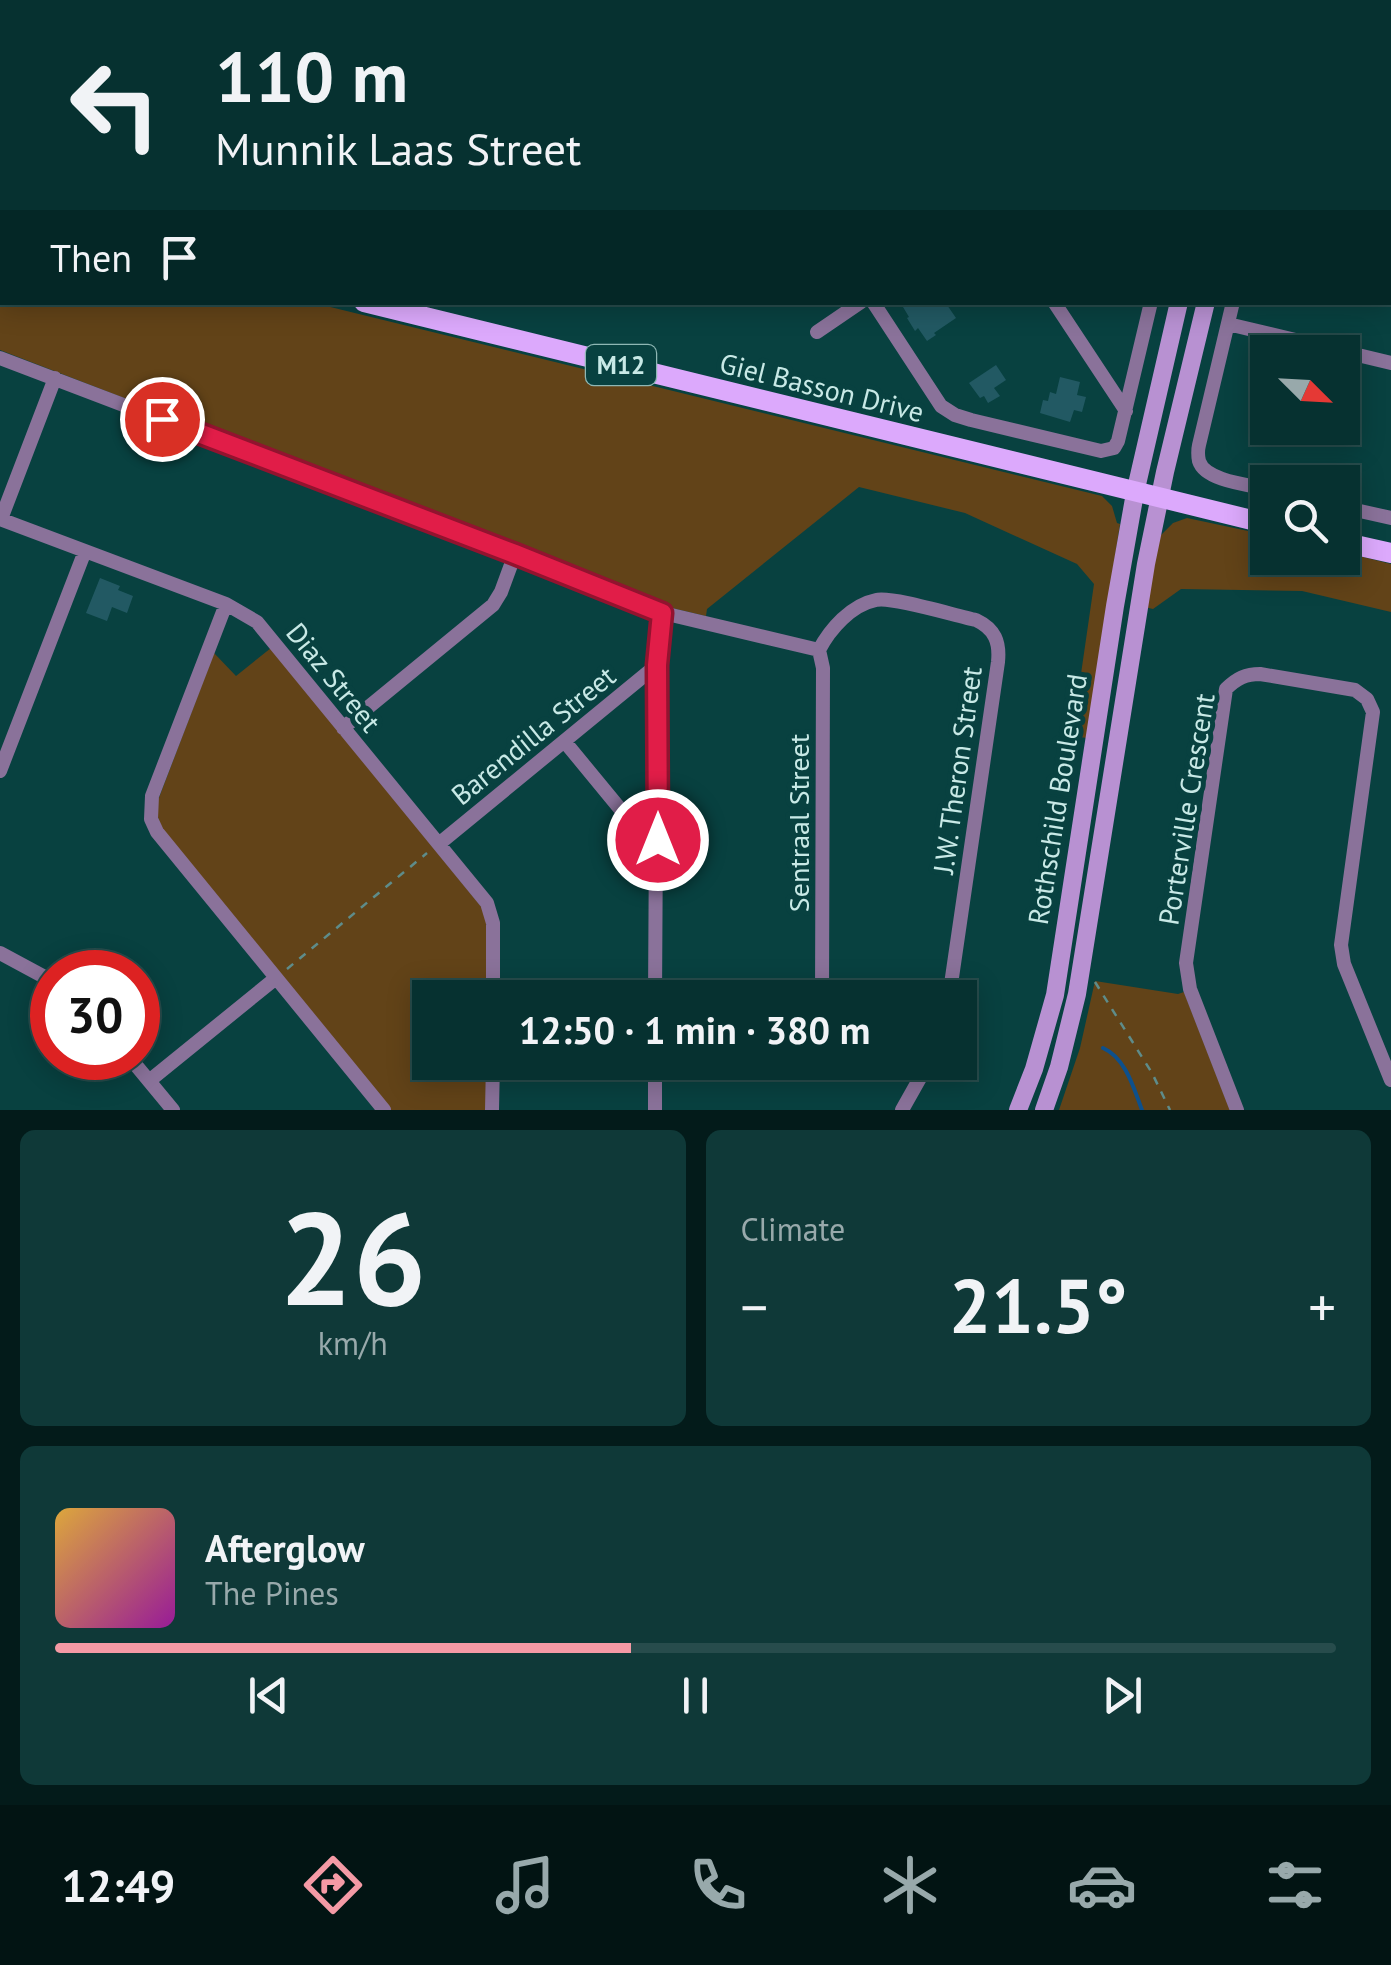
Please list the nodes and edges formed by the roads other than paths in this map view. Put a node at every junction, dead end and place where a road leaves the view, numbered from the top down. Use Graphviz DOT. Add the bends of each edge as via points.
graph roads {
  1 [pos="376,305"];
  2 [pos="857,305"];
  3 [pos="874,305"];
  4 [pos="1056,305"];
  5 [pos="1149,305"];
  6 [pos="1178,305"];
  7 [pos="1205,305"];
  8 [pos="1233,305"];
  9 [pos="1228,324"];
  10 [pos="817,332"];
  11 [pos="0,358"];
  12 [pos="1391,362"];
  13 [pos="56,378"];
  14 [pos="1126,411"];
  15 [pos="1250,485"];
  16 [pos="1135,493"];
  17 [pos="1159,499"];
  18 [pos="1360,511"];
  19 [pos="1391,518"];
  20 [pos="1,519"];
  21 [pos="1250,520"];
  22 [pos="1360,546"];
  23 [pos="85,551"];
  24 [pos="515,554"];
  25 [pos="1391,554"];
  26 [pos="226,604"];
  27 [pos="662,613"];
  28 [pos="818,650"];
  29 [pos="657,665"];
  30 [pos="343,728"];
  31 [pos="565,742"];
  32 [pos="0,771"];
  33 [pos="658,840"];
  34 [pos="440,843"];
  35 [pos="0,953"];
  36 [pos="30,969"];
  37 [pos="276,978"];
  38 [pos="493,980"];
  39 [pos="656,980"];
  40 [pos="822,980"];
  41 [pos="952,980"];
  42 [pos="160,1071"];
  43 [pos="149,1080"];
  44 [pos="493,1080"];
  45 [pos="654,1080"];
  46 [pos="919,1080"];
  47 [pos="1391,1080"];
  48 [pos="174,1110"];
  49 [pos="384,1110"];
  50 [pos="492,1110"];
  51 [pos="654,1110"];
  52 [pos="902,1110"];
  53 [pos="1018,1110"];
  54 [pos="1044,1110"];
  55 [pos="1238,1110"];
  1 -- 16 [label="main road, Giel Basson Drive / M12"];
  2 -- 10 [label="street"];
  3 -- 14 [label="street" via="948,412 1101,451 1114,448"];
  4 -- 14 [label="street"];
  5 -- 14 [label="street"];
  6 -- 16 [label="street, Rothschild Boulevard"];
  7 -- 17 [label="street, Rothschild Boulevard"];
  8 -- 9 [label="street"];
  9 -- 12 [label="street"];
  9 -- 15 [label="street" via="1198,459 1219,478"];
  11 -- 13 [label="street"];
  13 -- 20 [label="street"];
  13 -- 24 [label="street"];
  16 -- 17 [label="main road, Giel Basson Drive / M12"];
  16 -- 53 [label="street, Rothschild Boulevard" via="1054,995"];
  17 -- 21 [label="main road, Giel Basson Drive / M12"];
  17 -- 54 [label="street, Rothschild Boulevard" via="1084,956"];
  18 -- 19 [label="street"];
  20 -- 23 [label="street, Diaz Street"];
  22 -- 25 [label="main road"];
  23 -- 26 [label="street, Diaz Street"];
  23 -- 32 [label="street"];
  24 -- 27 [label="street"];
  24 -- 30 [label="street" via="493,604"];
  26 -- 30 [label="street, Diaz Street" via="256,622"];
  26 -- 37 [label="street" via="152,796 151,819"];
  27 -- 28 [label="street"];
  27 -- 29 [label="street"];
  28 -- 40 [label="street, Sentraal Street" via="824,668"];
  28 -- 41 [label="street, J.W. Theron Street" via="843,619 882,599 976,620 997,640"];
  29 -- 31 [label="street, Barendilla Street"];
  29 -- 33 [label="street"];
  30 -- 34 [label="street, Diaz Street"];
  31 -- 33 [label="street" via="635,827"];
  31 -- 34 [label="street, Barendilla Street"];
  33 -- 39 [label="street"];
  34 -- 38 [label="street, Diaz Street" via="492,914"];
  35 -- 36 [label="street"];
  37 -- 42 [label="street"];
  37 -- 49 [label="street"];
  43 -- 48 [label="street"];
  44 -- 50 [label="street"];
  45 -- 51 [label="street"];
  46 -- 52 [label="street"];
  47 -- 55 [label="street, Porterville Crescent" via="1341,945 1374,712 1355,690 1250,674 1226,689 1186,963"];
}
